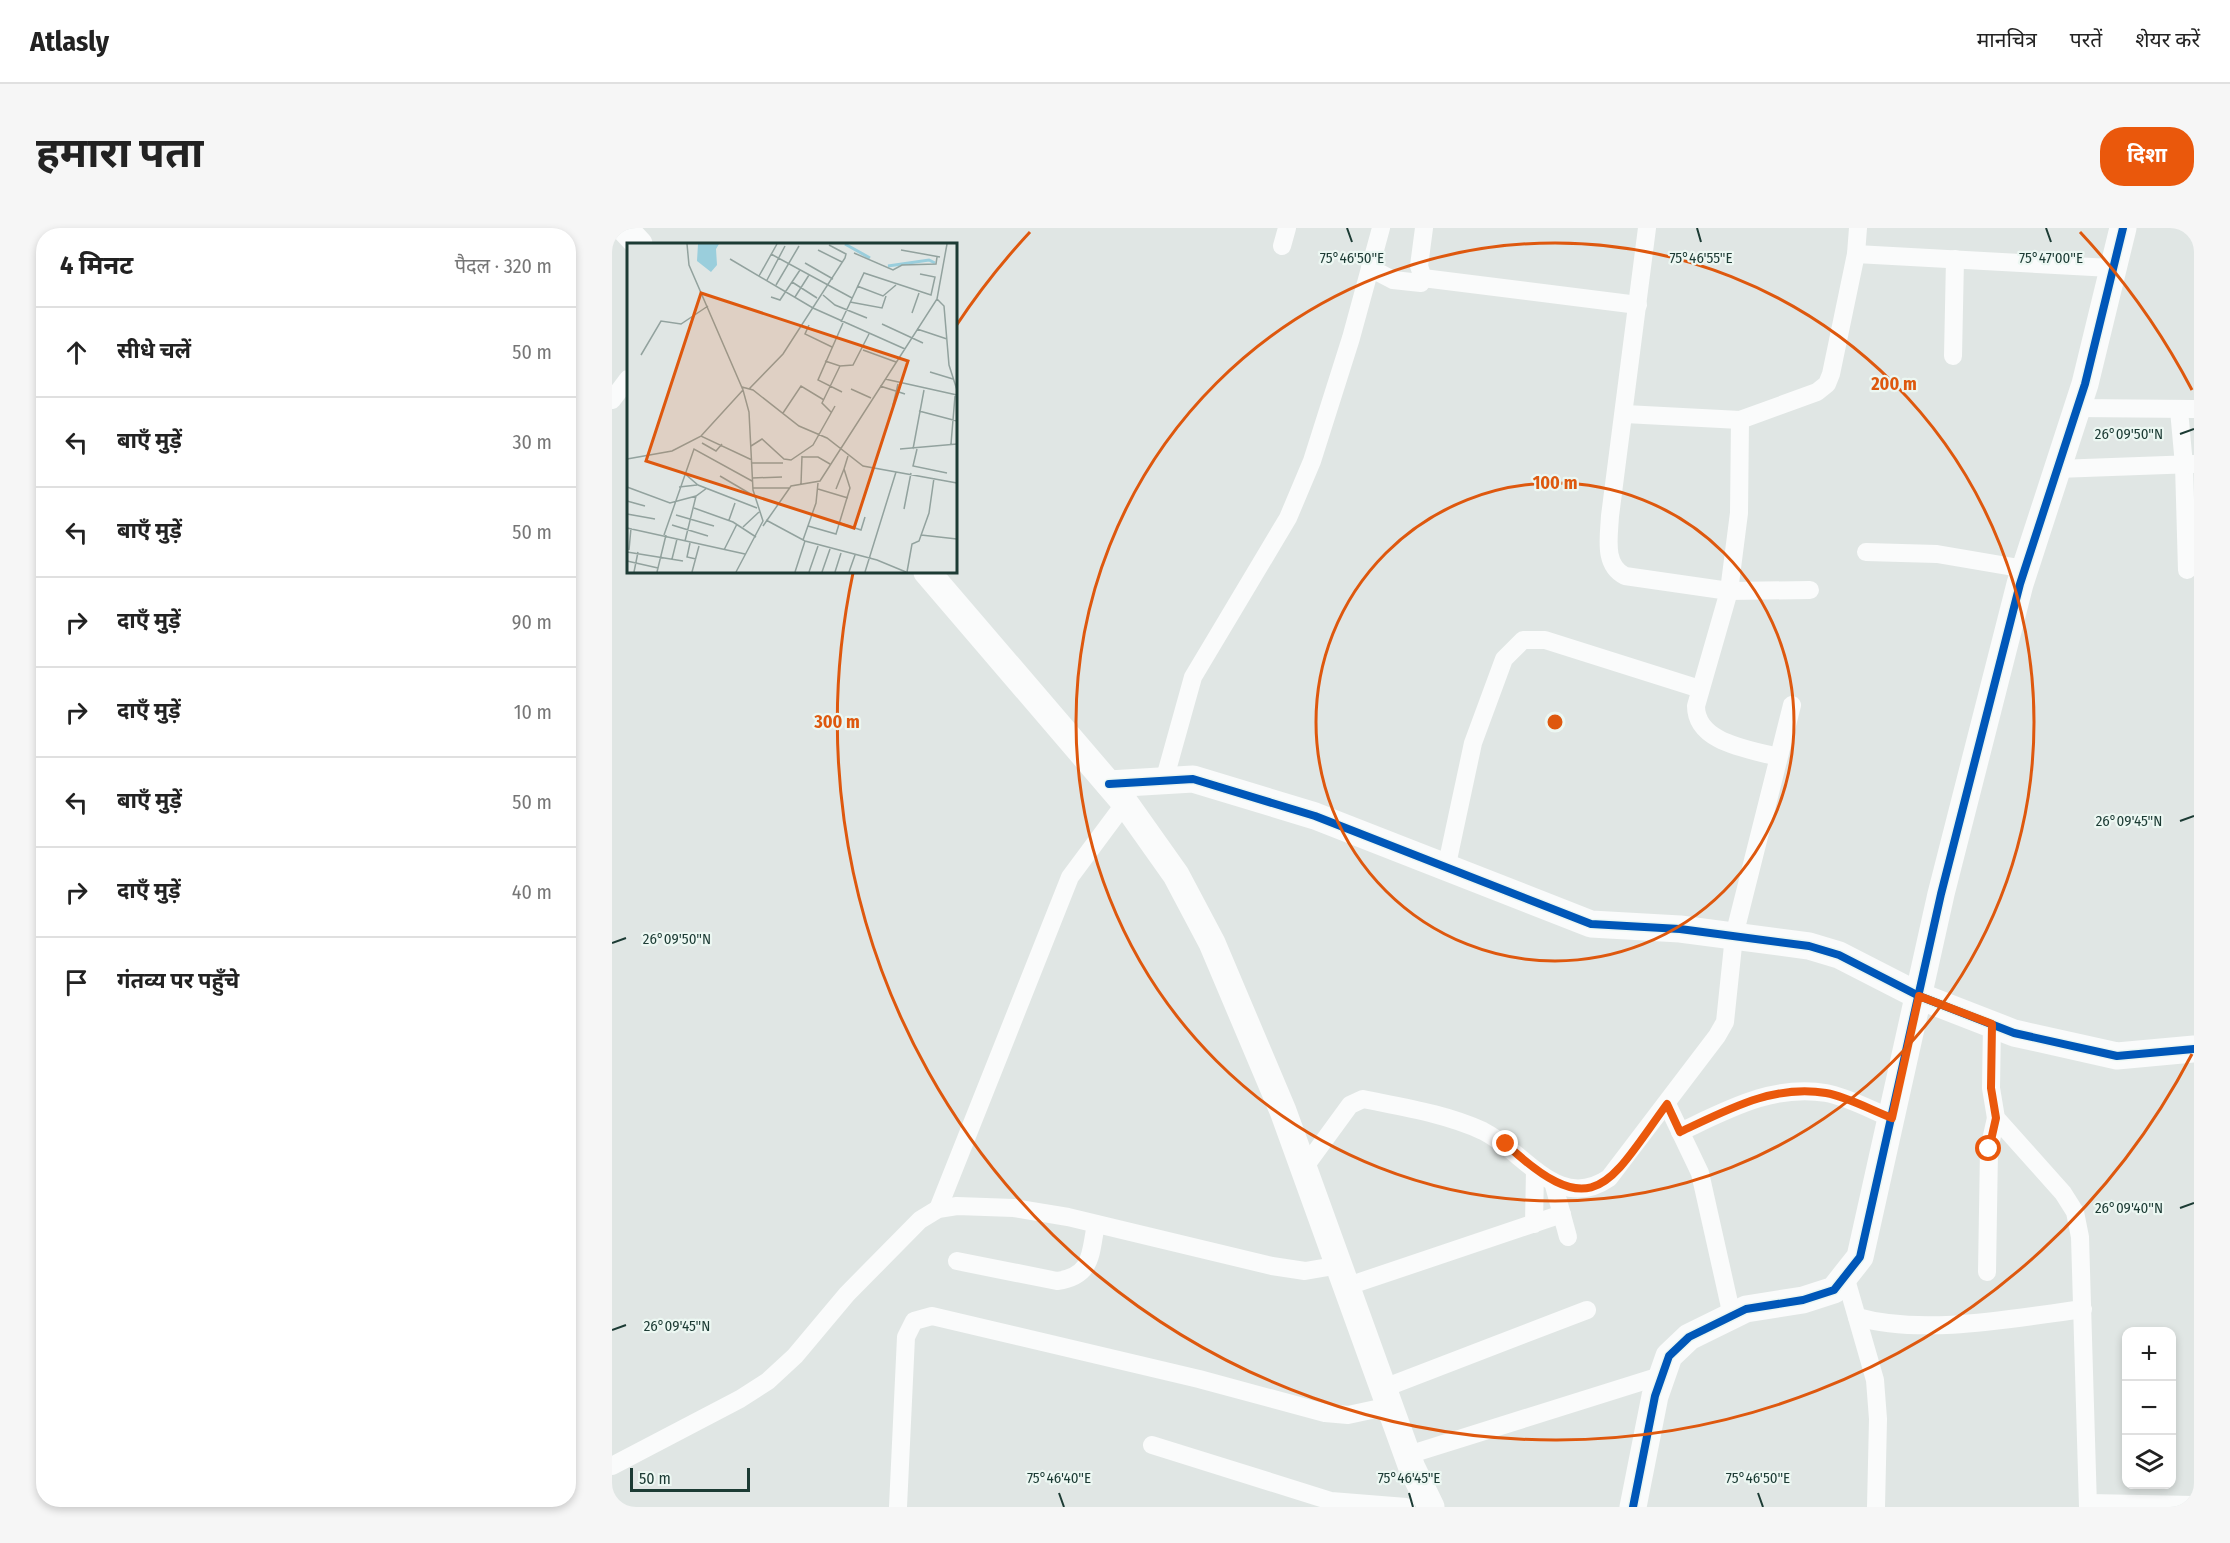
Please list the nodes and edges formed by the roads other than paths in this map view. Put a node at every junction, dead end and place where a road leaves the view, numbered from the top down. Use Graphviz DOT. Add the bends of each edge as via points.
graph roads {
  1 [pos="624,228"];
  2 [pos="1287,228"];
  3 [pos="1381,228"];
  4 [pos="1424,228"];
  5 [pos="1647,228"];
  6 [pos="1858,228"];
  7 [pos="2123,228"];
  8 [pos="638,243"];
  9 [pos="1282,246"];
  10 [pos="1856,254"];
  11 [pos="1955,259"];
  12 [pos="1370,268"];
  13 [pos="2111,268"];
  14 [pos="1421,283"];
  15 [pos="1638,305"];
  16 [pos="1953,356"];
  17 [pos="627,380"];
  18 [pos="612,400"];
  19 [pos="2077,408"];
  20 [pos="2186,409"];
  21 [pos="1625,414"];
  22 [pos="1740,420"];
  23 [pos="2189,465"];
  24 [pos="2057,469"];
  25 [pos="1866,552"];
  26 [pos="2025,569"];
  27 [pos="2187,570"];
  28 [pos="928,573"];
  29 [pos="1810,590"];
  30 [pos="1729,591"];
  31 [pos="1700,689"];
  32 [pos="1792,705"];
  33 [pos="1778,757"];
  34 [pos="1164,781"];
  35 [pos="1117,793"];
  36 [pos="1446,869"];
  37 [pos="1734,936"];
  38 [pos="1919,996"];
  39 [pos="1992,1024"];
  40 [pos="2194,1049"];
  41 [pos="1667,1104"];
  42 [pos="1892,1118"];
  43 [pos="1996,1118"];
  44 [pos="1680,1132"];
  45 [pos="1304,1168"];
  46 [pos="1535,1170"];
  47 [pos="1553,1182"];
  48 [pos="938,1209"];
  49 [pos="1562,1214"];
  50 [pos="1096,1224"];
  51 [pos="1534,1224"];
  52 [pos="1568,1237"];
  53 [pos="957,1262"];
  54 [pos="1987,1272"];
  55 [pos="1344,1276"];
  56 [pos="1845,1276"];
  57 [pos="2084,1309"];
  58 [pos="1587,1310"];
  59 [pos="1732,1316"];
  60 [pos="1857,1317"];
  61 [pos="1663,1375"];
  62 [pos="1387,1397"];
  63 [pos="1152,1445"];
  64 [pos="1408,1455"];
  65 [pos="612,1466"];
  66 [pos="2088,1505"];
  67 [pos="2182,1505"];
  68 [pos="899,1507"];
  69 [pos="1406,1507"];
  70 [pos="1431,1507"];
  71 [pos="1633,1507"];
  72 [pos="1876,1507"];
  1 -- 8 [label="street"];
  2 -- 9 [label="street"];
  3 -- 12 [label="street"];
  4 -- 15 [label="street" via="1419,266 1424,278"];
  5 -- 15 [label="street"];
  6 -- 10 [label="street"];
  7 -- 13 [label="street"];
  10 -- 11 [label="street"];
  10 -- 22 [label="street" via="1827,384 1810,397"];
  11 -- 13 [label="street"];
  11 -- 16 [label="street"];
  12 -- 14 [label="street" via="1393,280"];
  12 -- 34 [label="street" via="1312,461 1284,526 1193,677"];
  13 -- 19 [label="street"];
  15 -- 21 [label="street"];
  17 -- 18 [label="street"];
  19 -- 20 [label="street"];
  19 -- 24 [label="street"];
  20 -- 23 [label="street"];
  21 -- 22 [label="street"];
  21 -- 30 [label="street" via="1608,549 1617,572"];
  22 -- 30 [label="street" via="1739,513"];
  23 -- 24 [label="street"];
  23 -- 27 [label="street"];
  24 -- 26 [label="street"];
  25 -- 26 [label="street" via="1937,554"];
  26 -- 38 [label="street" via="1944,882"];
  28 -- 35 [label="street"];
  29 -- 30 [label="street"];
  30 -- 31 [label="street"];
  31 -- 33 [label="street" via="1696,716 1707,732"];
  31 -- 36 [label="street" via="1545,640 1524,640 1515,646 1504,659 1473,743"];
  32 -- 33 [label="street"];
  33 -- 37 [label="street"];
  34 -- 35 [label="street"];
  34 -- 36 [label="street" via="1194,779 1315,816"];
  35 -- 45 [label="street" via="1176,875 1212,943"];
  35 -- 48 [label="street" via="1070,877"];
  36 -- 37 [label="street" via="1591,924"];
  37 -- 38 [label="street" via="1809,946 1839,955"];
  37 -- 41 [label="street" via="1725,1022"];
  38 -- 39 [label="street"];
  38 -- 42 [label="street"];
  39 -- 40 [label="street" via="2014,1033 2117,1056"];
  39 -- 43 [label="street" via="1991,1096"];
  41 -- 44 [label="street"];
  41 -- 47 [label="street" via="1609,1178 1587,1190"];
  42 -- 44 [label="street" via="1827,1094 1790,1091 1760,1097"];
  42 -- 56 [label="street" via="1860,1257"];
  43 -- 54 [label="street" via="1989,1149"];
  43 -- 57 [label="street" via="2063,1193 2075,1212"];
  44 -- 59 [label="street" via="1700,1173"];
  45 -- 46 [label="street" via="1350,1106 1363,1099 1482,1131 1506,1144"];
  45 -- 55 [label="street"];
  46 -- 47 [label="street"];
  46 -- 51 [label="street"];
  47 -- 49 [label="street"];
  48 -- 50 [label="street" via="1014,1208"];
  48 -- 65 [label="street" via="920,1220 768,1381"];
  49 -- 51 [label="street"];
  49 -- 52 [label="street"];
  50 -- 53 [label="street" via="1089,1262 1081,1274 1070,1279 1057,1281"];
  50 -- 55 [label="street" via="1272,1266"];
  51 -- 55 [label="street"];
  55 -- 62 [label="street"];
  56 -- 59 [label="street" via="1834,1290 1803,1300 1746,1309"];
  56 -- 60 [label="street"];
  57 -- 60 [label="street" via="1986,1323 1884,1325"];
  57 -- 66 [label="street"];
  58 -- 62 [label="street"];
  59 -- 61 [label="street" via="1689,1337 1669,1356"];
  60 -- 72 [label="street" via="1875,1380"];
  61 -- 64 [label="street"];
  61 -- 71 [label="street" via="1655,1396"];
  62 -- 64 [label="street"];
  62 -- 68 [label="street" via="1348,1415 1325,1413 995,1329 932,1316 919,1317 906,1337"];
  63 -- 69 [label="street" via="1331,1501"];
  64 -- 70 [label="street"];
  66 -- 67 [label="street"];
}
